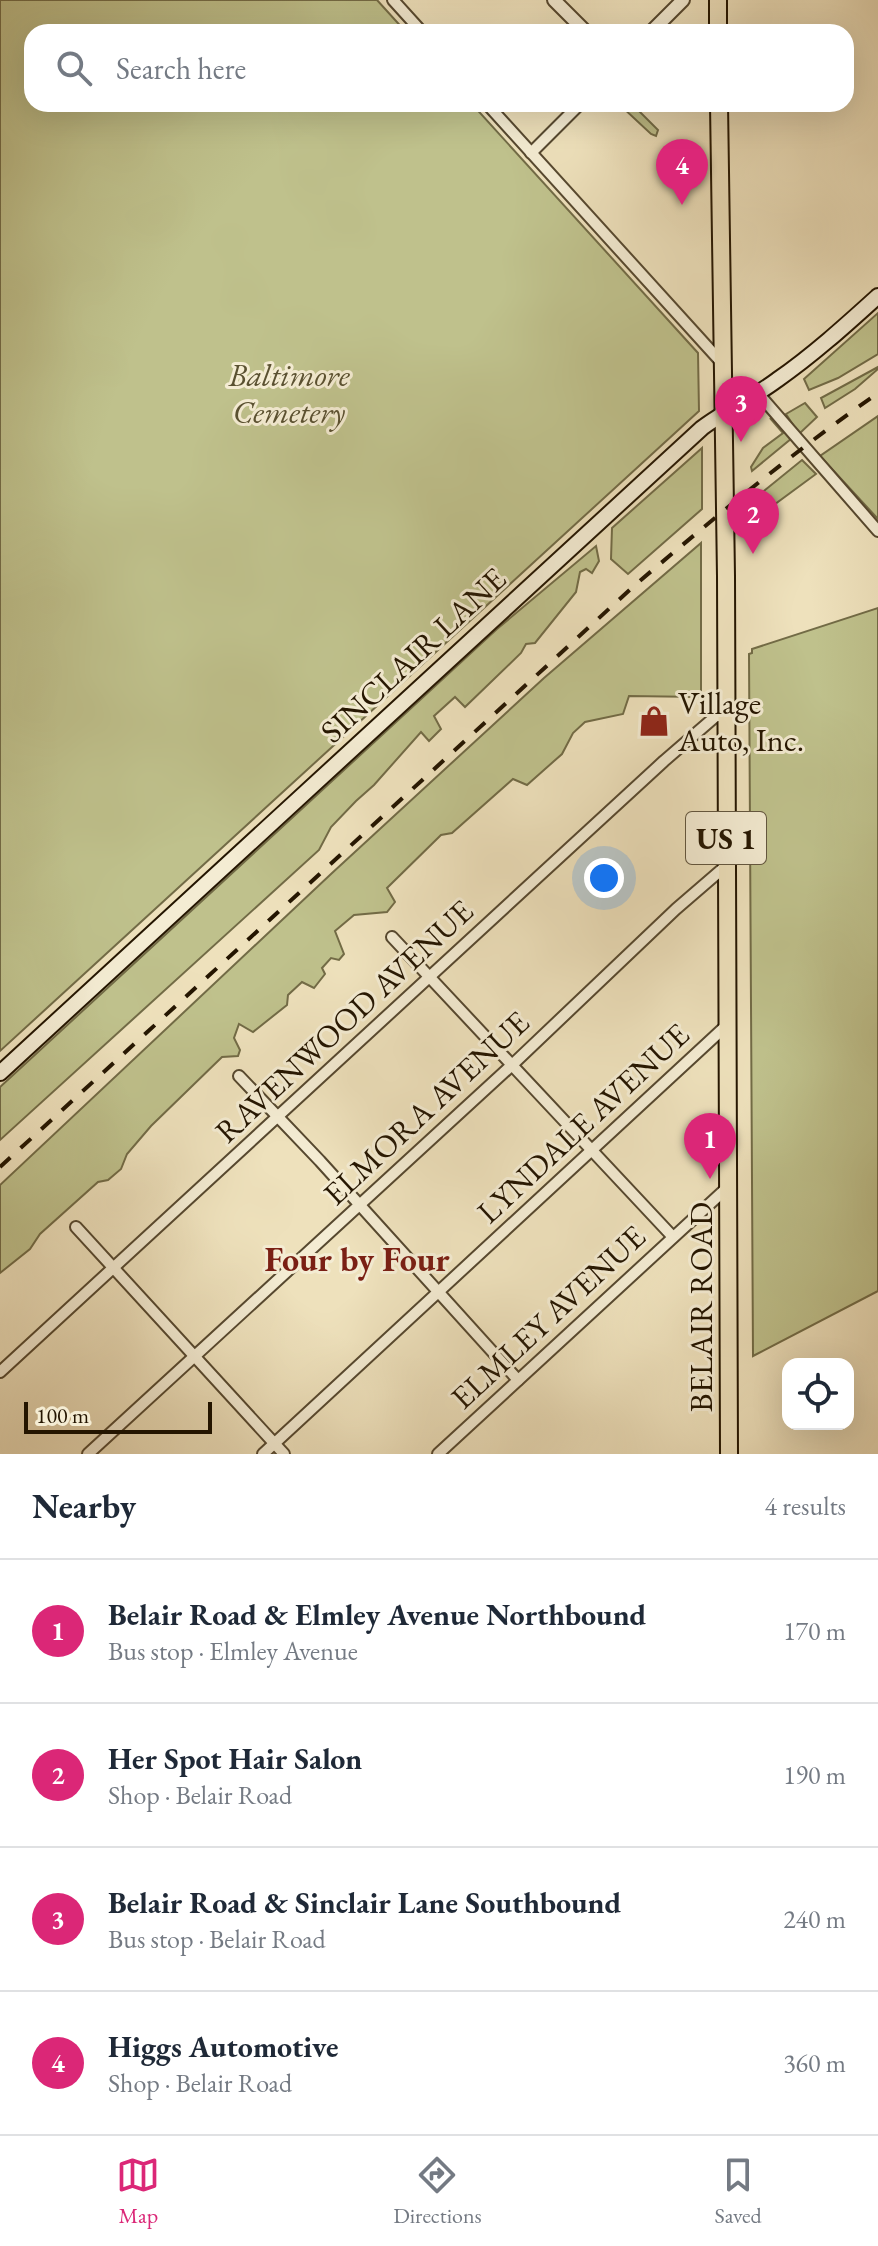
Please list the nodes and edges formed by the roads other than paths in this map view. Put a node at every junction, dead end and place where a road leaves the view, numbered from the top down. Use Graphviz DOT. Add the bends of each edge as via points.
graph roads {
  1 [pos="393,0"];
  2 [pos="554,0"];
  3 [pos="683,0"];
  4 [pos="718,0"];
  5 [pos="415,24"];
  6 [pos="578,24"];
  7 [pos="659,24"];
  8 [pos="718,24"];
  9 [pos="494,112"];
  10 [pos="572,112"];
  11 [pos="719,112"];
  12 [pos="531,153"];
  13 [pos="878,296"];
  14 [pos="723,365"];
  15 [pos="757,392"];
  16 [pos="723,412"];
  17 [pos="878,531"];
  18 [pos="726,716"];
  19 [pos="727,865"];
  20 [pos="392,937"];
  21 [pos="429,977"];
  22 [pos="727,1025"];
  23 [pos="512,1065"];
  24 [pos="0,1073"];
  25 [pos="239,1076"];
  26 [pos="279,1117"];
  27 [pos="592,1150"];
  28 [pos="729,1185"];
  29 [pos="359,1205"];
  30 [pos="76,1227"];
  31 [pos="673,1237"];
  32 [pos="114,1267"];
  33 [pos="438,1292"];
  34 [pos="194,1356"];
  35 [pos="0,1372"];
  36 [pos="518,1380"];
  37 [pos="274,1444"];
  38 [pos="88,1454"];
  39 [pos="263,1454"];
  40 [pos="284,1454"];
  41 [pos="438,1454"];
  42 [pos="729,1454"];
  1 -- 5 [label="street"];
  2 -- 6 [label="street"];
  3 -- 7 [label="street"];
  4 -- 8 [label="main road"];
  9 -- 12 [label="street"];
  10 -- 12 [label="street"];
  11 -- 14 [label="main road, BELAIR ROAD / US 1"];
  12 -- 14 [label="street"];
  13 -- 15 [label="main road, SINCLAIR LANE"];
  14 -- 16 [label="main road, BELAIR ROAD / US 1"];
  15 -- 16 [label="main road, SINCLAIR LANE"];
  15 -- 17 [label="street"];
  16 -- 18 [label="main road, BELAIR ROAD / US 1"];
  16 -- 24 [label="main road, SINCLAIR LANE"];
  18 -- 19 [label="main road, BELAIR ROAD / US 1"];
  18 -- 21 [label="street, RAVENWOOD AVENUE" via="716,716 664,761"];
  19 -- 22 [label="main road, BELAIR ROAD / US 1"];
  19 -- 23 [label="street, ELMORA AVENUE"];
  20 -- 21 [label="street"];
  21 -- 23 [label="street"];
  21 -- 26 [label="street, RAVENWOOD AVENUE"];
  22 -- 27 [label="street, LYNDALE AVENUE"];
  22 -- 28 [label="main road, BELAIR ROAD / US 1"];
  23 -- 27 [label="street"];
  23 -- 29 [label="street, ELMORA AVENUE"];
  25 -- 26 [label="street"];
  26 -- 29 [label="street"];
  26 -- 32 [label="street, RAVENWOOD AVENUE"];
  27 -- 31 [label="street"];
  27 -- 33 [label="street, LYNDALE AVENUE"];
  28 -- 31 [label="street, ELMLEY AVENUE"];
  28 -- 42 [label="main road, BELAIR ROAD / US 1"];
  29 -- 33 [label="street"];
  29 -- 34 [label="street, ELMORA AVENUE"];
  30 -- 32 [label="street"];
  31 -- 36 [label="street, ELMLEY AVENUE"];
  32 -- 34 [label="street"];
  32 -- 35 [label="street, RAVENWOOD AVENUE"];
  33 -- 36 [label="street"];
  33 -- 37 [label="street, LYNDALE AVENUE"];
  34 -- 37 [label="street"];
  34 -- 38 [label="street, ELMORA AVENUE"];
  36 -- 41 [label="street, ELMLEY AVENUE"];
  37 -- 39 [label="street, LYNDALE AVENUE"];
  37 -- 40 [label="street"];
}
